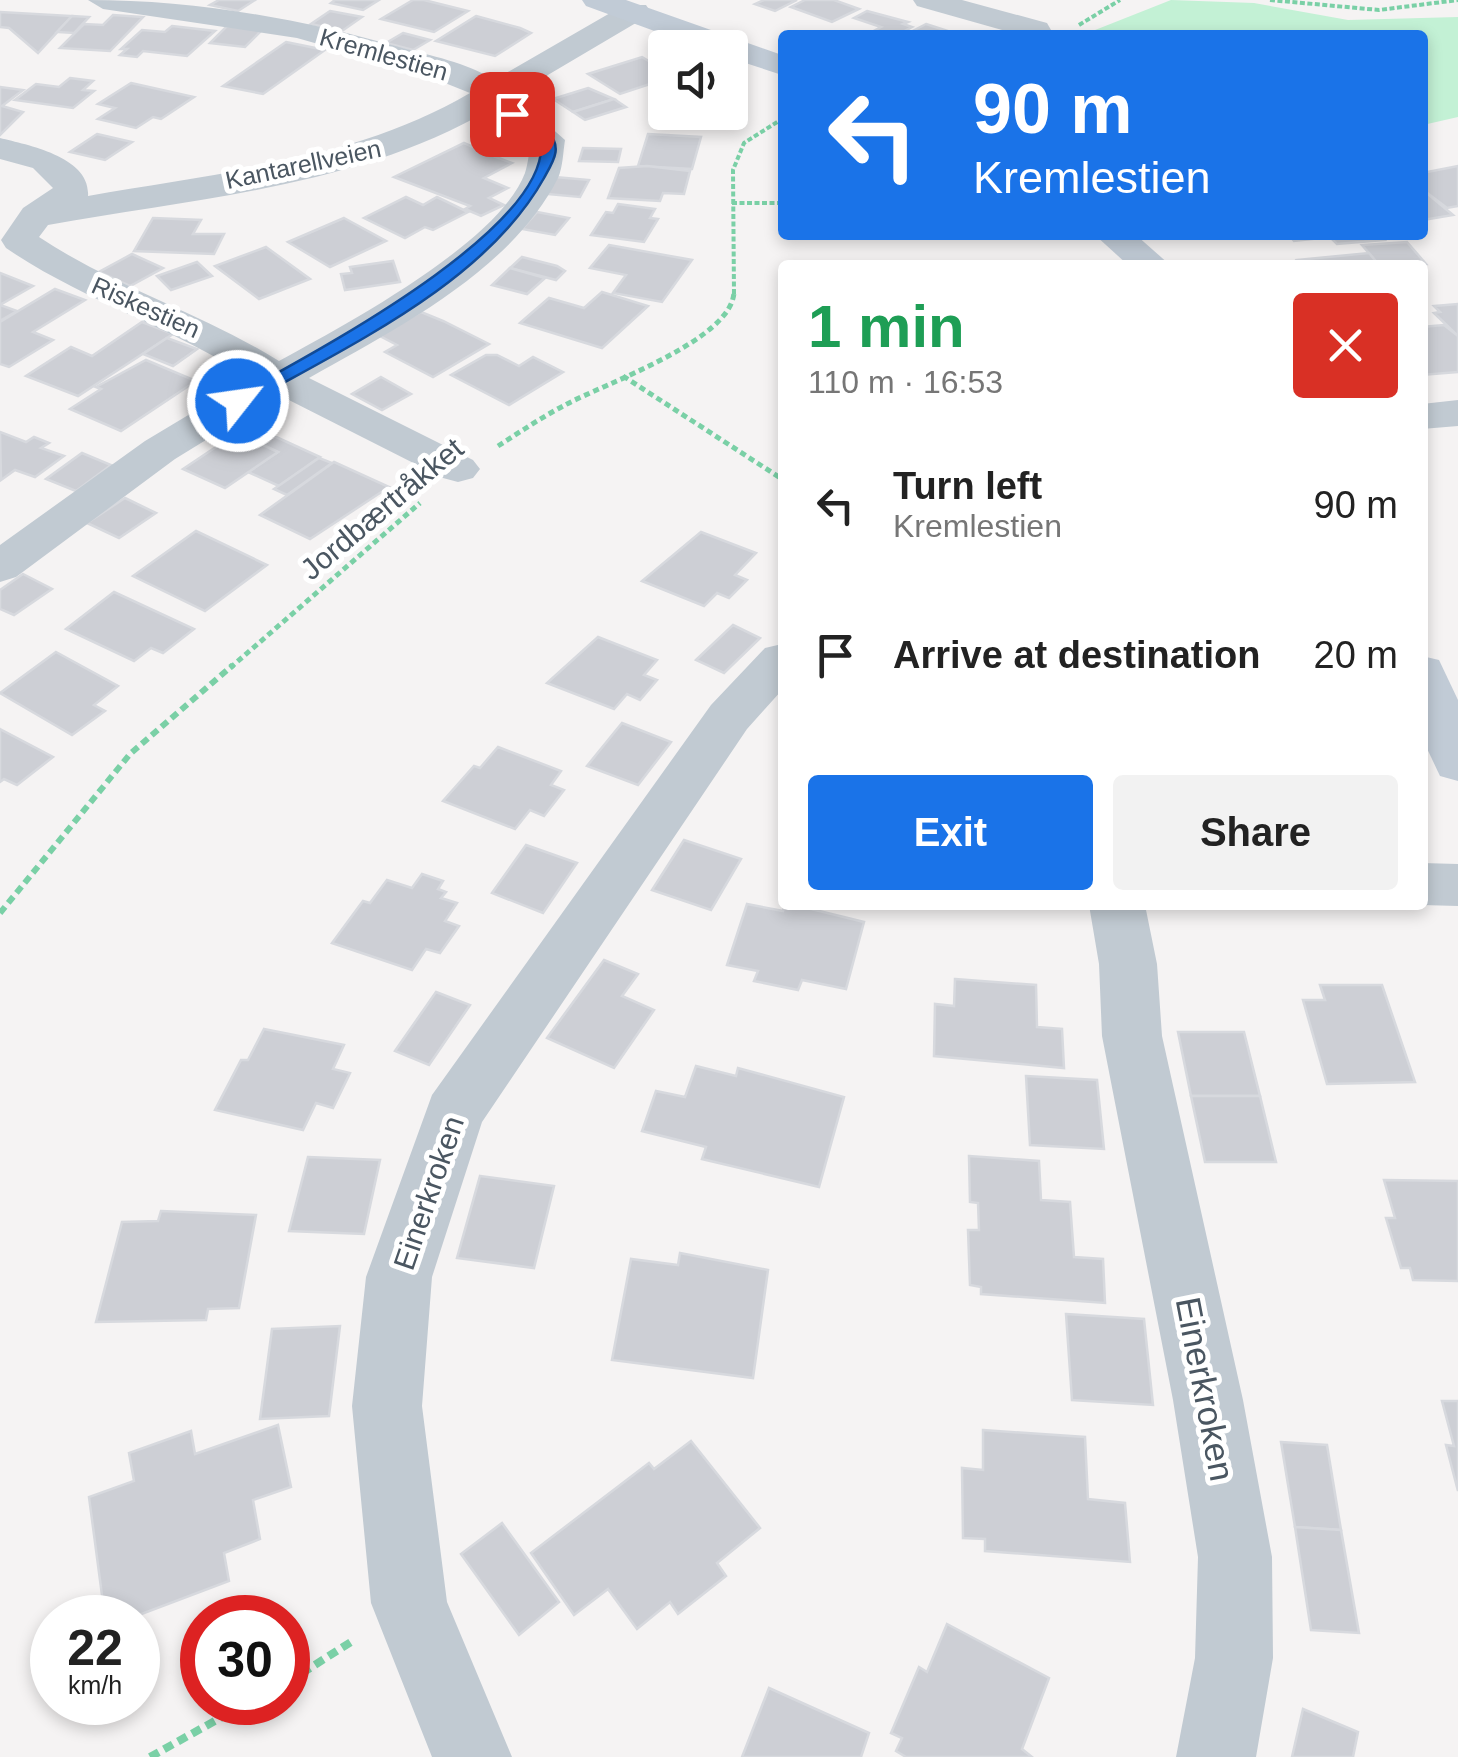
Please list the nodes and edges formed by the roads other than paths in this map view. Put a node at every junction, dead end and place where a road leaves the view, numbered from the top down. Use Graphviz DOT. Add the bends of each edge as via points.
graph roads {
  1 [pos="104,0"];
  2 [pos="598,0"];
  3 [pos="928,0"];
  4 [pos="635,11"];
  5 [pos="1036,30"];
  6 [pos="778,65"];
  7 [pos="492,93"];
  8 [pos="0,148"];
  9 [pos="18,222"];
  10 [pos="1119,240"];
  11 [pos="1144,260"];
  12 [pos="278,378"];
  13 [pos="1458,413"];
  14 [pos="1428,416"];
  15 [pos="458,470"];
  16 [pos="0,567"];
  17 [pos="778,664"];
  18 [pos="1428,687"];
  19 [pos="1458,762"];
  20 [pos="1428,884"];
  21 [pos="1458,885"];
  22 [pos="1117,910"];
  23 [pos="472,1757"];
  24 [pos="1216,1757"];
  1 -- 7 [label="street, Kremlestien" via="300,30 444,70"];
  2 -- 4 [label="main road"];
  3 -- 5 [label="street"];
  4 -- 6 [label="main road"];
  4 -- 7 [label="street, Kantarellveien"];
  7 -- 9 [label="street, Kantarellveien" via="410,139 369,153"];
  7 -- 12 [label="street, Kremlestien" via="548,140 550,155 522,204 492,239 433,286"];
  8 -- 9 [label="street" via="45,160 70,186 70,196"];
  9 -- 12 [label="street, Riskestien" via="19,240 44,258 118,298 181,321"];
  10 -- 11 [label="main road"];
  12 -- 15 [label="street"];
  12 -- 16 [label="street" via="160,450"];
  13 -- 14 [label="street"];
  17 -- 23 [label="street, Einerkroken" via="729,716 454,1113 398,1277 387,1406 409,1603"];
  18 -- 19 [label="main road"];
  20 -- 21 [label="street"];
  22 -- 24 [label="street, Einerkroken" via="1132,1036 1235,1557 1234,1658"];
}
